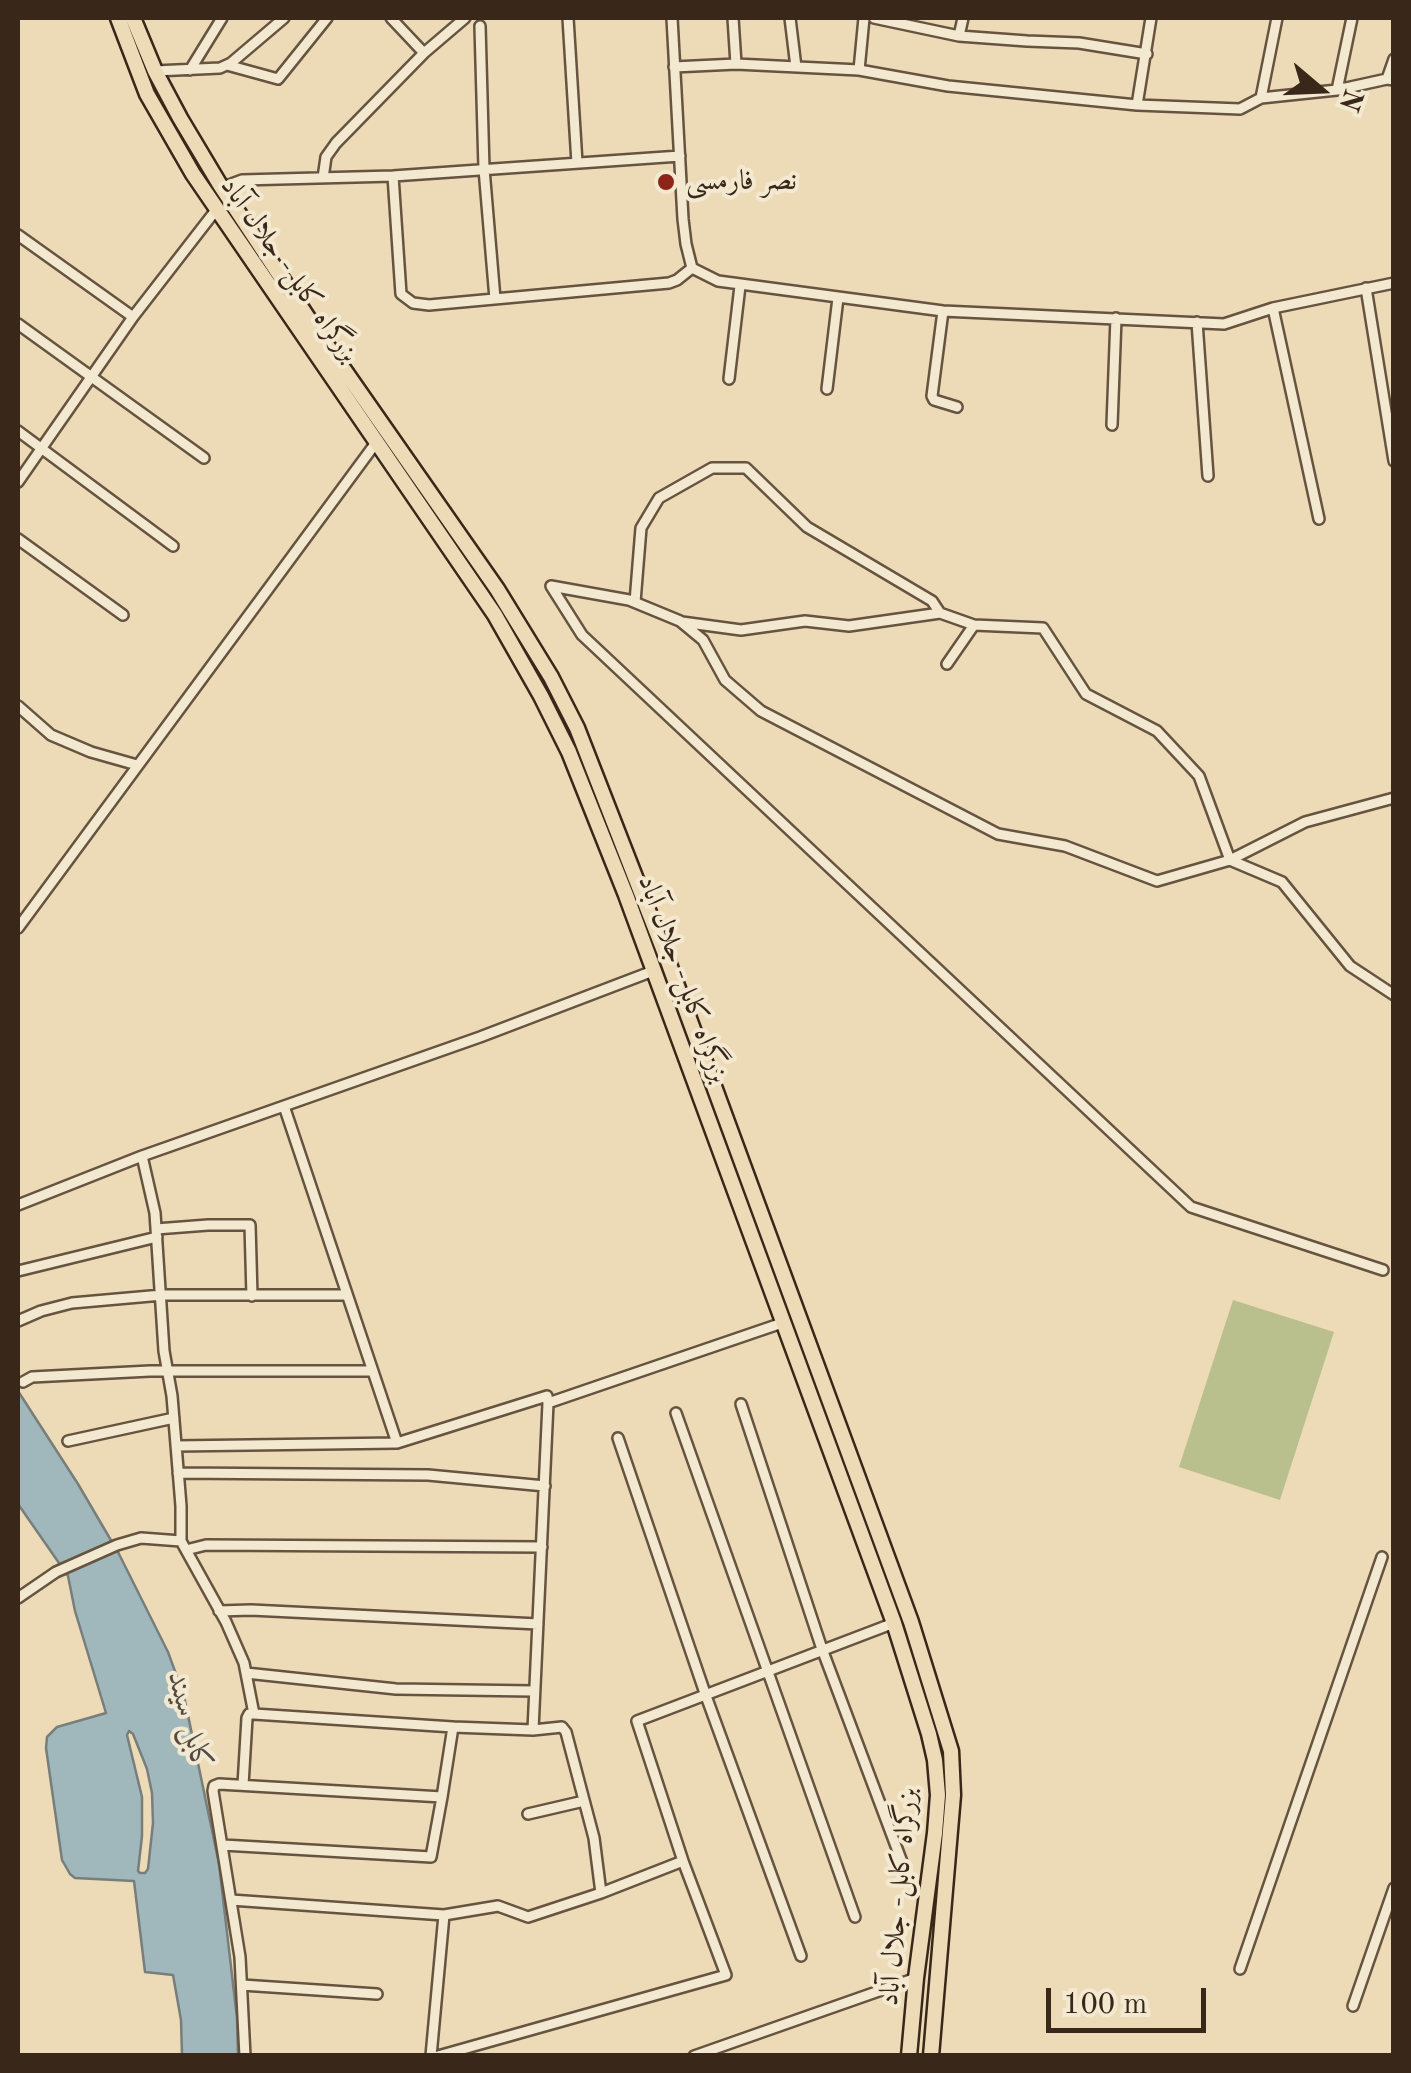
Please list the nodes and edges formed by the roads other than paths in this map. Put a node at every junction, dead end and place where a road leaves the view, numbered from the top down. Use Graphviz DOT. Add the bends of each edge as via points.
graph roads {
  1 [pos="118,18"];
  2 [pos="133,18"];
  3 [pos="222,18"];
  4 [pos="284,18"];
  5 [pos="327,18"];
  6 [pos="391,18"];
  7 [pos="465,18"];
  8 [pos="568,18"];
  9 [pos="672,18"];
  10 [pos="733,18"];
  11 [pos="790,18"];
  12 [pos="864,18"];
  13 [pos="874,18"];
  14 [pos="962,18"];
  15 [pos="1151,18"];
  16 [pos="1277,18"];
  17 [pos="1352,18"];
  18 [pos="480,26"];
  19 [pos="959,36"];
  20 [pos="424,53"];
  21 [pos="1147,54"];
  22 [pos="1394,60"];
  23 [pos="226,64"];
  24 [pos="736,64"];
  25 [pos="674,67"];
  26 [pos="796,67"];
  27 [pos="190,70"];
  28 [pos="860,70"];
  29 [pos="155,71"];
  30 [pos="1390,80"];
  31 [pos="1337,90"];
  32 [pos="1261,98"];
  33 [pos="1137,104"];
  34 [pos="680,156"];
  35 [pos="577,163"];
  36 [pos="484,170"];
  37 [pos="393,176"];
  38 [pos="323,178"];
  39 [pos="220,185"];
  40 [pos="216,210"];
  41 [pos="18,235"];
  42 [pos="692,268"];
  43 [pos="1394,283"];
  44 [pos="740,286"];
  45 [pos="1366,288"];
  46 [pos="838,298"];
  47 [pos="495,299"];
  48 [pos="1273,308"];
  49 [pos="943,311"];
  50 [pos="133,317"];
  51 [pos="1116,318"];
  52 [pos="1197,322"];
  53 [pos="18,324"];
  54 [pos="92,378"];
  55 [pos="729,379"];
  56 [pos="827,389"];
  57 [pos="957,407"];
  58 [pos="1112,425"];
  59 [pos="18,431"];
  60 [pos="382,436"];
  61 [pos="42,448"];
  62 [pos="204,458"];
  63 [pos="1394,462"];
  64 [pos="1208,476"];
  65 [pos="18,482"];
  66 [pos="1319,520"];
  67 [pos="18,539"];
  68 [pos="173,546"];
  69 [pos="634,602"];
  70 [pos="940,613"];
  71 [pos="123,615"];
  72 [pos="680,622"];
  73 [pos="974,625"];
  74 [pos="947,664"];
  75 [pos="18,706"];
  76 [pos="137,765"];
  77 [pos="1394,798"];
  78 [pos="1230,860"];
  79 [pos="18,928"];
  80 [pos="652,971"];
  81 [pos="1394,994"];
  82 [pos="284,1106"];
  83 [pos="142,1156"];
  84 [pos="18,1204"];
  85 [pos="157,1233"];
  86 [pos="18,1270"];
  87 [pos="1383,1270"];
  88 [pos="162,1295"];
  89 [pos="348,1295"];
  90 [pos="252,1296"];
  91 [pos="790,1319"];
  92 [pos="18,1320"];
  93 [pos="168,1370"];
  94 [pos="371,1371"];
  95 [pos="24,1382"];
  96 [pos="548,1403"];
  97 [pos="740,1404"];
  98 [pos="676,1414"];
  99 [pos="174,1418"];
  100 [pos="618,1438"];
  101 [pos="68,1441"];
  102 [pos="397,1443"];
  103 [pos="176,1446"];
  104 [pos="178,1473"];
  105 [pos="545,1486"];
  106 [pos="184,1545"];
  107 [pos="542,1547"];
  108 [pos="1382,1557"];
  109 [pos="18,1598"];
  110 [pos="219,1610"];
  111 [pos="538,1624"];
  112 [pos="894,1624"];
  113 [pos="822,1649"];
  114 [pos="767,1672"];
  115 [pos="246,1673"];
  116 [pos="533,1691"];
  117 [pos="706,1696"];
  118 [pos="254,1714"];
  119 [pos="453,1727"];
  120 [pos="532,1730"];
  121 [pos="244,1786"];
  122 [pos="442,1797"];
  123 [pos="584,1800"];
  124 [pos="528,1814"];
  125 [pos="223,1844"];
  126 [pos="684,1861"];
  127 [pos="902,1862"];
  128 [pos="1394,1888"];
  129 [pos="601,1893"];
  130 [pos="231,1900"];
  131 [pos="444,1915"];
  132 [pos="856,1917"];
  133 [pos="801,1956"];
  134 [pos="1240,1969"];
  135 [pos="916,1978"];
  136 [pos="242,1986"];
  137 [pos="377,1994"];
  138 [pos="1353,2006"];
  139 [pos="245,2056"];
  140 [pos="430,2056"];
  141 [pos="438,2056"];
  142 [pos="694,2056"];
  143 [pos="909,2056"];
  144 [pos="931,2056"];
  1 -- 40 [label="highway, بزرگراه کابل- جلال آباد" via="147,94"];
  2 -- 29 [label="highway, بزرگراه کابل- جلال آباد"];
  3 -- 27 [label="street"];
  4 -- 23 [label="street"];
  5 -- 23 [label="street" via="278,79"];
  6 -- 20 [label="street"];
  7 -- 20 [label="street"];
  8 -- 35 [label="street"];
  9 -- 25 [label="street"];
  10 -- 24 [label="street"];
  11 -- 26 [label="street"];
  12 -- 28 [label="street"];
  13 -- 19 [label="street"];
  14 -- 19 [label="street"];
  15 -- 21 [label="street"];
  16 -- 32 [label="street"];
  17 -- 31 [label="street"];
  18 -- 36 [label="street"];
  19 -- 21 [label="street" via="1080,42"];
  20 -- 38 [label="street" via="336,143"];
  21 -- 33 [label="street"];
  22 -- 30 [label="street"];
  23 -- 27 [label="street"];
  24 -- 25 [label="street"];
  24 -- 26 [label="street"];
  25 -- 34 [label="street"];
  26 -- 28 [label="street"];
  27 -- 29 [label="street"];
  28 -- 33 [label="street" via="948,86"];
  29 -- 39 [label="highway, بزرگراه کابل- جلال آباد"];
  30 -- 31 [label="street"];
  31 -- 32 [label="street"];
  32 -- 33 [label="street" via="1240,110"];
  34 -- 35 [label="street"];
  34 -- 42 [label="street"];
  35 -- 36 [label="street"];
  36 -- 37 [label="street"];
  36 -- 47 [label="street"];
  37 -- 38 [label="street"];
  37 -- 47 [label="street" via="404,298 429,305"];
  38 -- 39 [label="street"];
  39 -- 60 [label="highway, بزرگراه کابل- جلال آباد"];
  40 -- 50 [label="street"];
  40 -- 60 [label="highway, بزرگراه کابل- جلال آباد"];
  41 -- 50 [label="street"];
  42 -- 44 [label="street"];
  42 -- 47 [label="street" via="669,283"];
  43 -- 45 [label="street"];
  44 -- 46 [label="street"];
  44 -- 55 [label="street"];
  45 -- 48 [label="street"];
  45 -- 63 [label="street"];
  46 -- 49 [label="street"];
  46 -- 56 [label="street"];
  48 -- 52 [label="street" via="1224,324"];
  48 -- 66 [label="street"];
  49 -- 51 [label="street"];
  49 -- 57 [label="street" via="932,396"];
  50 -- 54 [label="street"];
  51 -- 52 [label="street"];
  51 -- 58 [label="street"];
  52 -- 64 [label="street"];
  53 -- 54 [label="street"];
  54 -- 61 [label="street"];
  54 -- 62 [label="street"];
  59 -- 61 [label="street"];
  60 -- 76 [label="street"];
  60 -- 80 [label="highway, بزرگراه کابل- جلال آباد" via="541,696 569,752"];
  60 -- 91 [label="highway, بزرگراه کابل- جلال آباد" via="497,589 577,728 668,964"];
  61 -- 65 [label="street"];
  61 -- 68 [label="street"];
  67 -- 71 [label="street"];
  69 -- 70 [label="street" via="641,528 660,498 712,468 746,468 806,527 932,601"];
  69 -- 72 [label="street"];
  69 -- 87 [label="street" via="551,586 582,635 1191,1207"];
  70 -- 72 [label="street" via="848,626 805,621 741,630"];
  70 -- 73 [label="street"];
  72 -- 78 [label="street" via="702,640 726,680 761,711 998,834 1065,846 1156,881"];
  73 -- 74 [label="street"];
  73 -- 78 [label="street" via="1043,628 1086,694 1157,732 1199,776"];
  75 -- 76 [label="street" via="51,735"];
  76 -- 79 [label="street"];
  77 -- 78 [label="street" via="1306,822"];
  78 -- 81 [label="street" via="1282,882 1350,966"];
  80 -- 82 [label="street"];
  80 -- 91 [label="highway, بزرگراه کابل- جلال آباد"];
  82 -- 83 [label="street"];
  82 -- 89 [label="street"];
  83 -- 84 [label="street"];
  83 -- 85 [label="street"];
  85 -- 86 [label="street"];
  85 -- 88 [label="street"];
  85 -- 90 [label="street" via="250,1226"];
  88 -- 90 [label="street"];
  88 -- 92 [label="street" via="72,1303"];
  88 -- 93 [label="street"];
  89 -- 90 [label="street"];
  89 -- 94 [label="street"];
  91 -- 96 [label="street"];
  91 -- 112 [label="highway, بزرگراه کابل- جلال آباد"];
  91 -- 144 [label="highway, بزرگراه کابل- جلال آباد" via="911,1622 951,1750"];
  93 -- 94 [label="street"];
  93 -- 95 [label="street"];
  93 -- 99 [label="street"];
  94 -- 102 [label="street"];
  96 -- 102 [label="street" via="547,1396"];
  96 -- 105 [label="street"];
  97 -- 113 [label="street"];
  98 -- 114 [label="street"];
  99 -- 101 [label="street"];
  99 -- 103 [label="street"];
  100 -- 117 [label="street"];
  102 -- 103 [label="street"];
  103 -- 104 [label="street"];
  104 -- 105 [label="street" via="428,1475"];
  104 -- 106 [label="street"];
  105 -- 107 [label="street"];
  106 -- 107 [label="street"];
  106 -- 109 [label="street" via="141,1538 117,1545"];
  106 -- 110 [label="street"];
  107 -- 111 [label="street"];
  108 -- 134 [label="street"];
  110 -- 111 [label="street"];
  110 -- 115 [label="street"];
  111 -- 116 [label="street"];
  112 -- 113 [label="street"];
  112 -- 135 [label="highway, بزرگراه کابل- جلال آباد" via="929,1734 938,1795"];
  113 -- 114 [label="street"];
  113 -- 127 [label="street"];
  114 -- 117 [label="street"];
  114 -- 132 [label="street"];
  115 -- 116 [label="street" via="396,1689"];
  115 -- 118 [label="street"];
  116 -- 120 [label="street"];
  117 -- 126 [label="street" via="636,1721"];
  117 -- 133 [label="street"];
  118 -- 119 [label="street"];
  118 -- 121 [label="street" via="247,1718"];
  119 -- 120 [label="street"];
  119 -- 122 [label="street"];
  120 -- 123 [label="street" via="566,1732"];
  121 -- 122 [label="street"];
  121 -- 125 [label="street" via="214,1786"];
  122 -- 125 [label="street" via="432,1857"];
  123 -- 124 [label="street"];
  123 -- 129 [label="street"];
  125 -- 130 [label="street"];
  126 -- 129 [label="street"];
  126 -- 141 [label="street" via="726,1975"];
  128 -- 138 [label="street"];
  129 -- 131 [label="street" via="528,1916 498,1906"];
  130 -- 131 [label="street"];
  130 -- 136 [label="street"];
  131 -- 140 [label="street"];
  135 -- 142 [label="street"];
  135 -- 143 [label="highway, بزرگراه کابل- جلال آباد"];
  136 -- 137 [label="street"];
  136 -- 139 [label="street"];
}
